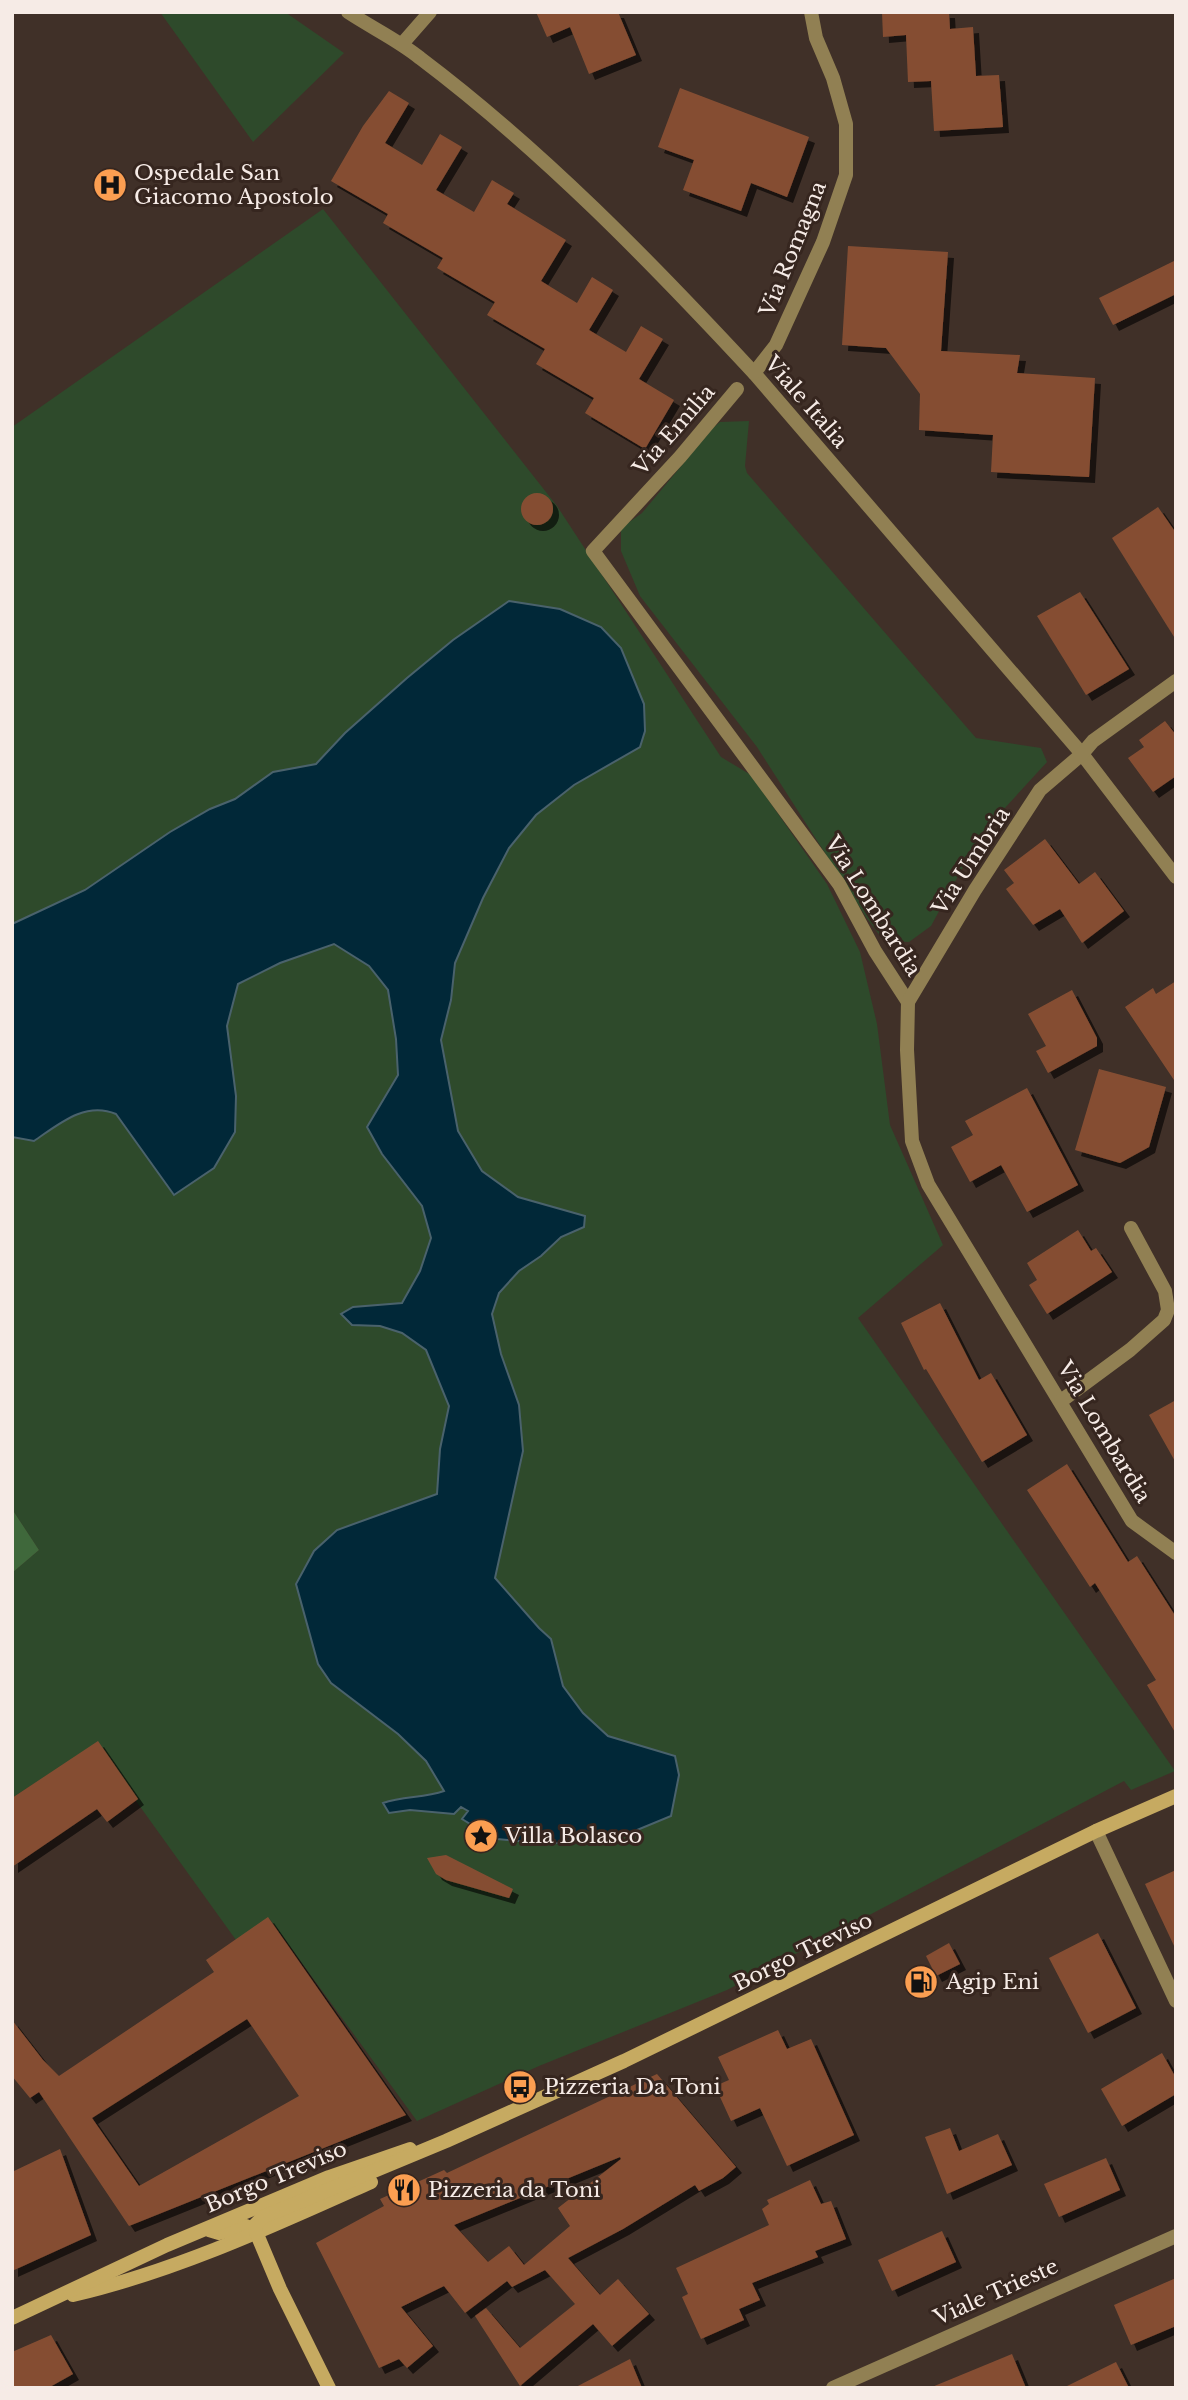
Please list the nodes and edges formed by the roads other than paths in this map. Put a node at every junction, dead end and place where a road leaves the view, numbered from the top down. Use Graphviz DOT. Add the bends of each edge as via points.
graph roads {
  1 [pos="348,12"];
  2 [pos="430,12"];
  3 [pos="811,12"];
  4 [pos="402,44"];
  5 [pos="754,373"];
  6 [pos="737,389"];
  7 [pos="642,499"];
  8 [pos="1176,681"];
  9 [pos="1082,754"];
  10 [pos="1176,877"];
  11 [pos="908,1002"];
  12 [pos="1131,1228"];
  13 [pos="1060,1401"];
  14 [pos="1176,1553"];
  15 [pos="1176,1796"];
  16 [pos="1096,1831"];
  17 [pos="1176,2001"];
  18 [pos="446,2141"];
  19 [pos="204,2231"];
  20 [pos="256,2232"];
  21 [pos="1176,2235"];
  22 [pos="54,2300"];
  23 [pos="12,2318"];
  24 [pos="329,2388"];
  25 [pos="833,2388"];
  1 -- 4 [label="street, Viale Italia"];
  2 -- 4 [label="street"];
  3 -- 5 [label="street, Via Romagna" via="846,124 846,175 824,242 776,345"];
  4 -- 5 [label="street, Viale Italia" via="561,178"];
  5 -- 9 [label="street, Viale Italia"];
  6 -- 7 [label="street, Via Emilia"];
  7 -- 11 [label="street, Via Lombardia" via="593,551 839,884"];
  8 -- 9 [label="street, Via Umbria"];
  9 -- 10 [label="street, Viale Italia"];
  9 -- 11 [label="street, Via Umbria" via="1040,790"];
  11 -- 13 [label="street, Via Lombardia" via="912,1142 928,1184"];
  12 -- 13 [label="street" via="1165,1291 1168,1310 1164,1321"];
  13 -- 14 [label="street, Via Lombardia" via="1132,1521"];
  15 -- 16 [label="street, Borgo Treviso"];
  16 -- 17 [label="street"];
  16 -- 18 [label="street, Borgo Treviso" via="637,2055"];
  18 -- 19 [label="street, Borgo Treviso" via="353,2167"];
  18 -- 20 [label="street, Borgo Treviso" via="397,2170"];
  19 -- 20 [label="street, Borgo Treviso" via="219,2234 246,2226"];
  19 -- 22 [label="street, Borgo Treviso" via="138,2257"];
  20 -- 22 [label="street, Borgo Treviso" via="126,2281"];
  20 -- 24 [label="street"];
  21 -- 25 [label="street, Viale Trieste"];
  22 -- 23 [label="street, Borgo Treviso"];
}
